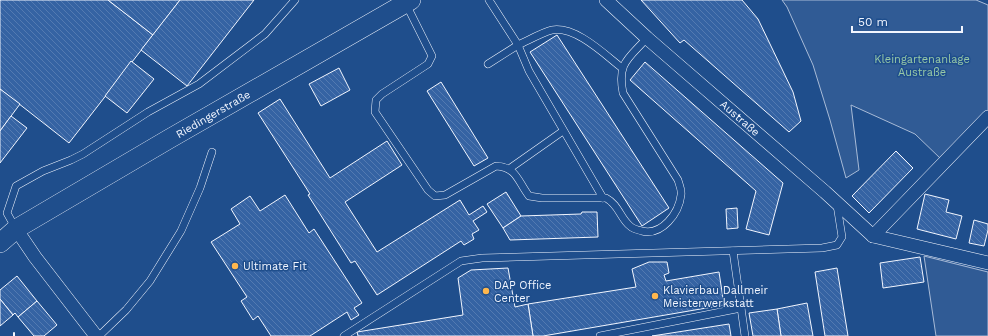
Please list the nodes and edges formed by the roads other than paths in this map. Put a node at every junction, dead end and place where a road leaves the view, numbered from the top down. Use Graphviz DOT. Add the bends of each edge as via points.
graph roads {
  1 [pos="296,0"];
  2 [pos="489,0"];
  3 [pos="606,0"];
  4 [pos="409,2"];
  5 [pos="647,38"];
  6 [pos="518,45"];
  7 [pos="488,64"];
  8 [pos="622,68"];
  9 [pos="988,117"];
  10 [pos="563,131"];
  11 [pos="212,152"];
  12 [pos="509,169"];
  13 [pos="603,198"];
  14 [pos="836,202"];
  15 [pos="16,229"];
  16 [pos="873,236"];
  17 [pos="0,243"];
  18 [pos="733,251"];
  19 [pos="988,264"];
  20 [pos="741,308"];
  21 [pos="98,336"];
  22 [pos="344,336"];
  23 [pos="600,336"];
  24 [pos="745,336"];
  1 -- 15 [label="lane" via="265,34 199,84 148,112 77,157 16,186 7,213"];
  2 -- 6 [label="lane"];
  3 -- 5 [label="street, Austraße"];
  4 -- 12 [label="lane" via="432,56 428,64 382,94 376,100 375,112 428,190 435,196 445,195 496,166"];
  4 -- 15 [label="main road, Riedingerstraße"];
  5 -- 8 [label="lane"];
  5 -- 14 [label="street, Austraße"];
  6 -- 7 [label="lane"];
  6 -- 8 [label="lane" via="551,30 564,30 585,40"];
  6 -- 10 [label="lane" via="529,71"];
  8 -- 13 [label="lane" via="620,79 623,93 678,180 681,194 677,210 669,222 658,229 645,232 630,226 613,202"];
  9 -- 16 [label="street"];
  10 -- 12 [label="lane"];
  10 -- 13 [label="lane"];
  11 -- 21 [label="lane" via="200,188 181,230 150,281 126,310"];
  12 -- 13 [label="lane" via="513,171 529,196"];
  14 -- 16 [label="street, Austraße"];
  14 -- 18 [label="lane" via="842,236 837,245 822,248"];
  15 -- 17 [label="main road, Riedingerstraße"];
  15 -- 21 [label="street"];
  16 -- 19 [label="street, Austraße"];
  18 -- 20 [label="lane"];
  18 -- 22 [label="lane" via="482,258 461,261"];
  20 -- 23 [label="lane"];
  20 -- 24 [label="lane"];
}
